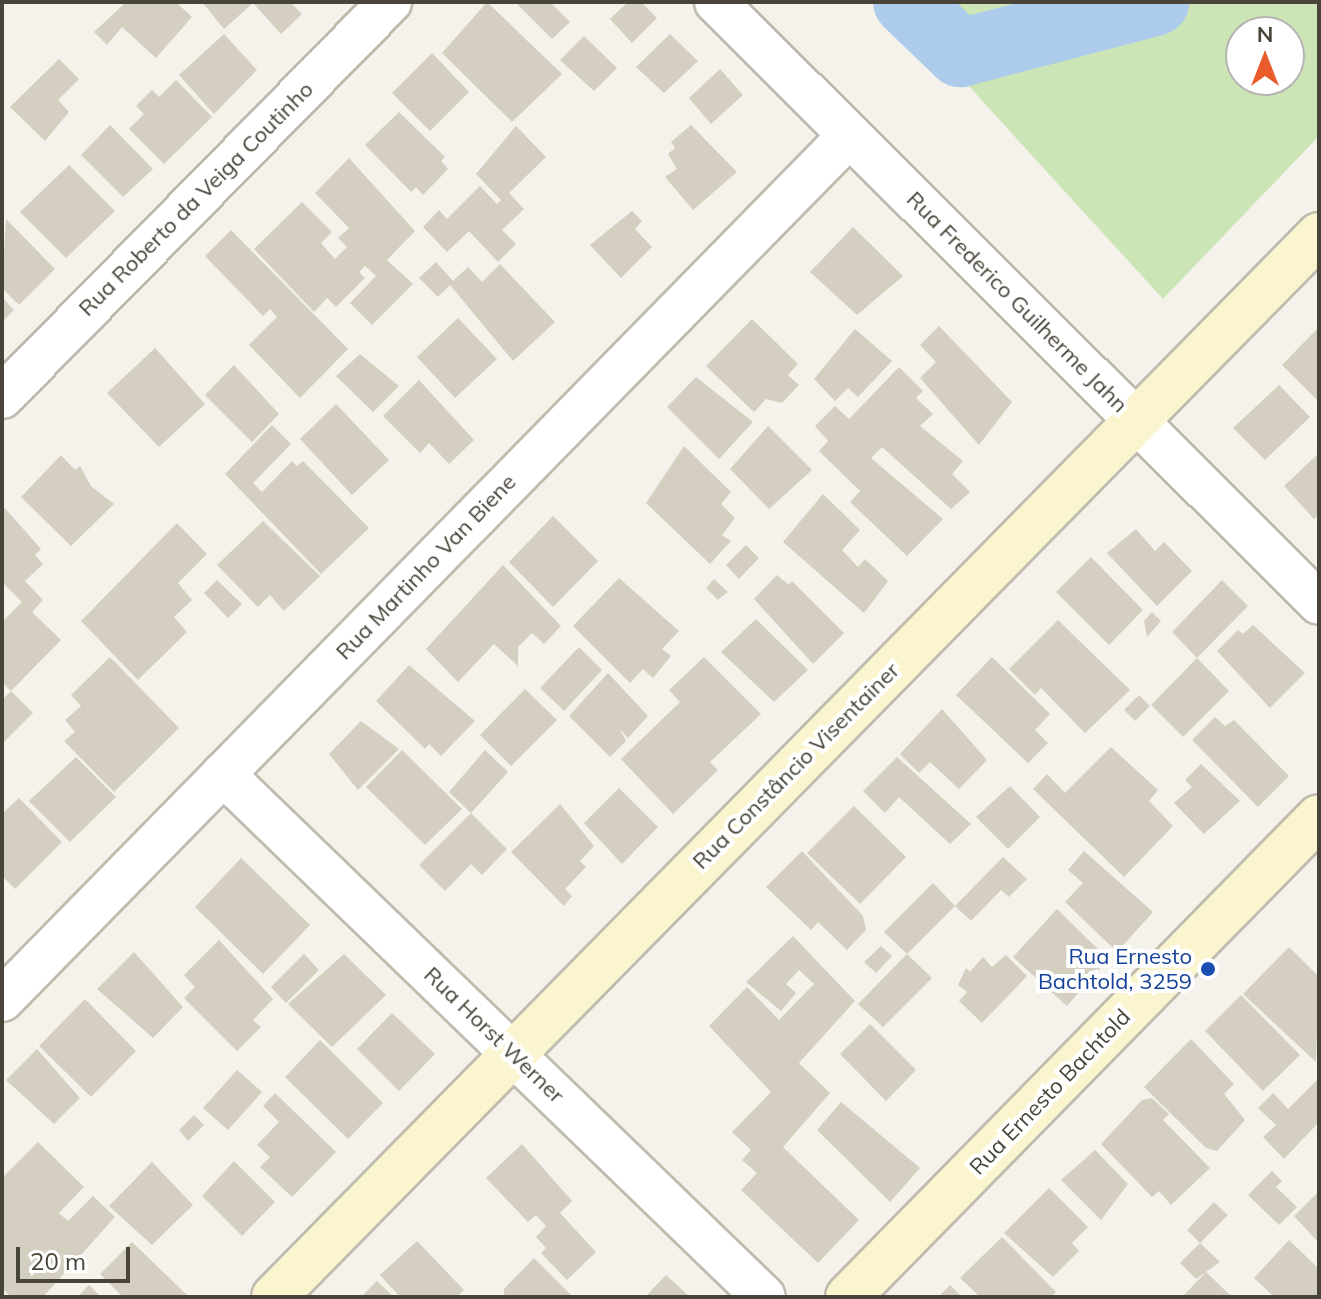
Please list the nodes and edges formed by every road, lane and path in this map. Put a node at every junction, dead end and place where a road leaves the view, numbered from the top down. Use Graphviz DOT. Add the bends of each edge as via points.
graph roads {
  1 [pos="390,2"];
  2 [pos="716,2"];
  3 [pos="850,135"];
  4 [pos="1319,235"];
  5 [pos="2,397"];
  6 [pos="1136,421"];
  7 [pos="1319,603"];
  8 [pos="223,774"];
  9 [pos="1319,817"];
  10 [pos="2,1000"];
  11 [pos="513,1054"];
  12 [pos="274,1297"];
  13 [pos="764,1297"];
  14 [pos="848,1297"];
  1 -- 5 [label="street, Rua Roberto da Veiga Coutinho"];
  2 -- 3 [label="street, Rua Frederico Guilherme Jahn"];
  3 -- 6 [label="street, Rua Frederico Guilherme Jahn"];
  3 -- 8 [label="street, Rua Martinho Van Biene"];
  4 -- 6 [label="street, Rua Constâncio Visentainer"];
  6 -- 7 [label="street, Rua Frederico Guilherme Jahn"];
  6 -- 11 [label="street, Rua Constâncio Visentainer"];
  8 -- 10 [label="street, Rua Martinho Van Biene"];
  8 -- 11 [label="street, Rua Horst Werner"];
  9 -- 14 [label="street, Rua Ernesto Bachtold"];
  11 -- 12 [label="street, Rua Constâncio Visentainer"];
  11 -- 13 [label="street, Rua Horst Werner"];
}
